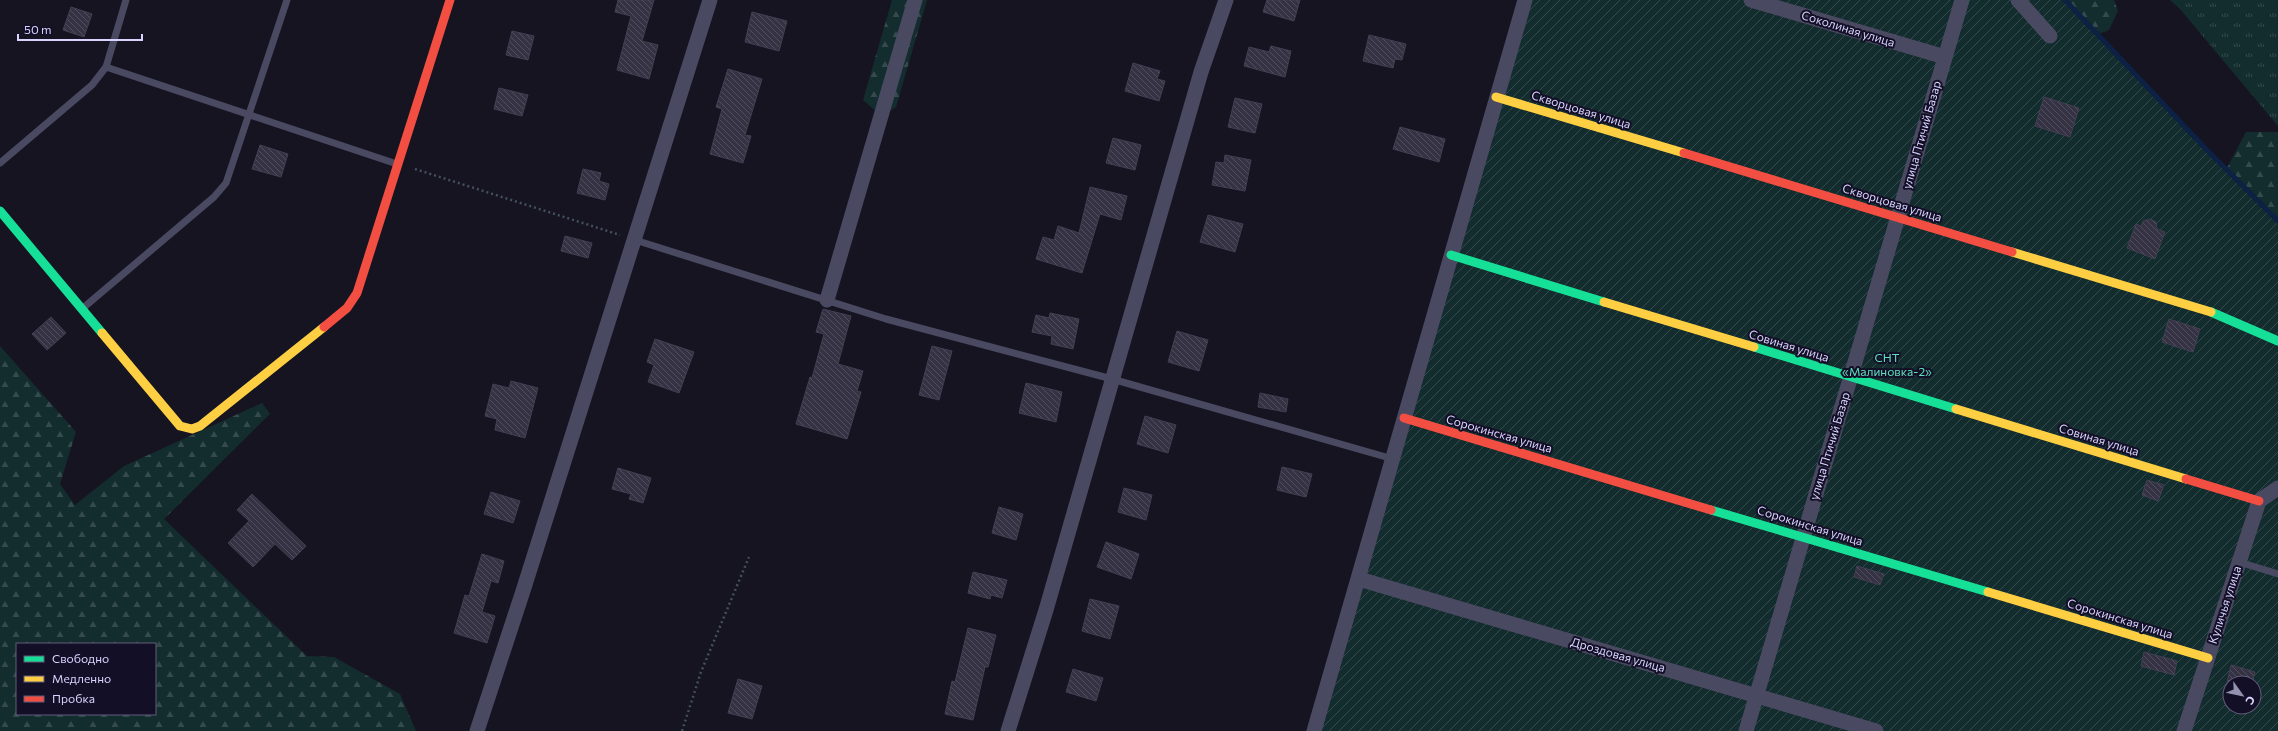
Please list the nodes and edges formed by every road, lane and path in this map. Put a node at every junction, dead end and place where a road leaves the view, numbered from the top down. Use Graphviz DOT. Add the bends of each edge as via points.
graph roads {
  1 [pos="126,0"];
  2 [pos="287,0"];
  3 [pos="450,0"];
  4 [pos="710,0"];
  5 [pos="914,0"];
  6 [pos="1226,0"];
  7 [pos="1525,0"];
  8 [pos="1751,0"];
  9 [pos="1962,0"];
  10 [pos="2018,0"];
  11 [pos="2050,36"];
  12 [pos="1944,57"];
  13 [pos="106,67"];
  14 [pos="1496,97"];
  15 [pos="249,114"];
  16 [pos="0,163"];
  17 [pos="397,164"];
  18 [pos="0,211"];
  19 [pos="1897,218"];
  20 [pos="635,240"];
  21 [pos="1451,255"];
  22 [pos="827,300"];
  23 [pos="82,309"];
  24 [pos="2278,341"];
  25 [pos="1850,377"];
  26 [pos="1112,379"];
  27 [pos="1404,418"];
  28 [pos="1393,459"];
  29 [pos="2278,488"];
  30 [pos="2259,500"];
  31 [pos="1803,536"];
  32 [pos="749,557"];
  33 [pos="2239,562"];
  34 [pos="2278,574"];
  35 [pos="1359,579"];
  36 [pos="2208,658"];
  37 [pos="1756,695"];
  38 [pos="477,731"];
  39 [pos="682,731"];
  40 [pos="1008,731"];
  41 [pos="1314,731"];
  42 [pos="1746,731"];
  43 [pos="1876,731"];
  44 [pos="2184,731"];
  1 -- 13 [label="lane"];
  2 -- 15 [label="lane"];
  3 -- 17 [label="street"];
  4 -- 20 [label="street"];
  5 -- 22 [label="street"];
  6 -- 26 [label="street" via="1201,72"];
  7 -- 14 [label="street"];
  8 -- 12 [label="street, Соколиная улица"];
  9 -- 12 [label="street, улица Птичий Базар"];
  10 -- 11 [label="street"];
  12 -- 19 [label="street, улица Птичий Базар"];
  13 -- 15 [label="lane"];
  13 -- 16 [label="lane" via="92,85"];
  14 -- 19 [label="street, Скворцовая улица"];
  14 -- 21 [label="street"];
  15 -- 17 [label="lane"];
  15 -- 23 [label="lane" via="226,183 214,197"];
  17 -- 20 [label="path"];
  17 -- 23 [label="street" via="357,293 347,308 200,426 192,429 180,426"];
  18 -- 23 [label="street"];
  19 -- 24 [label="street, Скворцовая улица" via="2218,314"];
  19 -- 25 [label="street, улица Птичий Базар"];
  20 -- 22 [label="lane"];
  20 -- 38 [label="street"];
  21 -- 25 [label="street, Совиная улица"];
  21 -- 27 [label="street"];
  22 -- 26 [label="lane" via="886,319"];
  25 -- 30 [label="street, Совиная улица"];
  25 -- 31 [label="street, улица Птичий Базар"];
  26 -- 28 [label="lane"];
  26 -- 40 [label="street"];
  27 -- 28 [label="street"];
  27 -- 31 [label="street, Сорокинская улица"];
  28 -- 35 [label="street"];
  29 -- 30 [label="street"];
  30 -- 33 [label="street, Куличья улица"];
  31 -- 36 [label="street, Сорокинская улица"];
  31 -- 37 [label="street, улица Птичий Базар"];
  32 -- 39 [label="path" via="701,672"];
  33 -- 34 [label="lane"];
  33 -- 36 [label="street, Куличья улица"];
  35 -- 37 [label="street, Дроздовая улица"];
  35 -- 41 [label="street"];
  36 -- 44 [label="street, Куличья улица"];
  37 -- 42 [label="street, улица Птичий Базар"];
  37 -- 43 [label="street, Дроздовая улица"];
}
